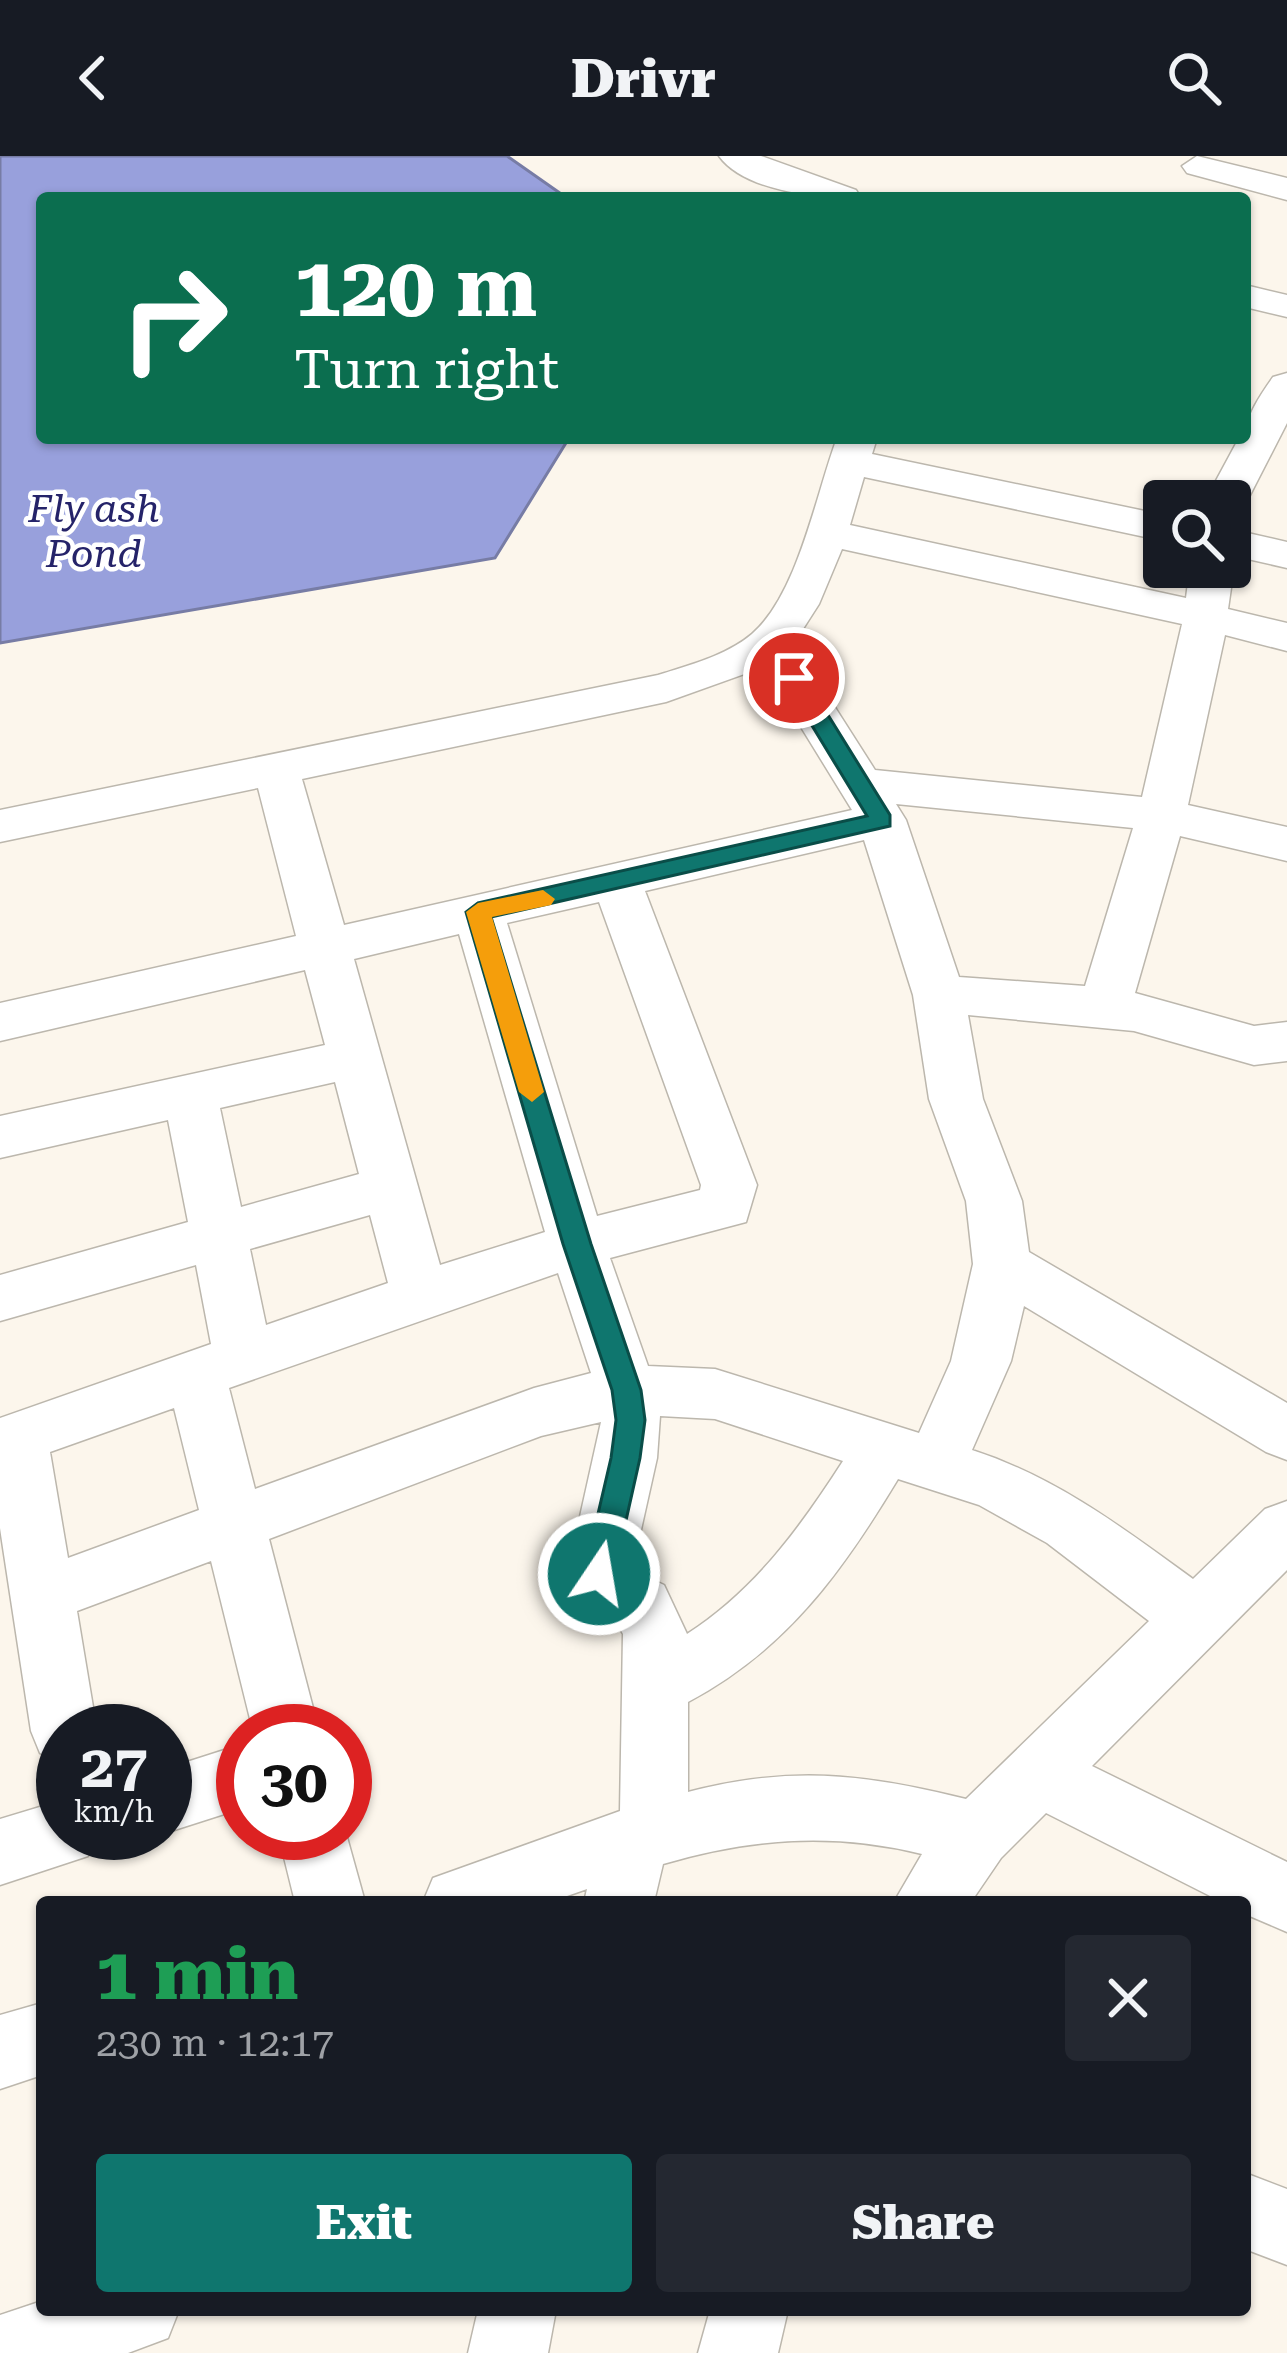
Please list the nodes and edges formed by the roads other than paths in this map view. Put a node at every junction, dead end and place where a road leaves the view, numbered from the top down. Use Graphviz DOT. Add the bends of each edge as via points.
graph roads {
  1 [pos="754,160"];
  2 [pos="1194,170"];
  3 [pos="1287,189"];
  4 [pos="829,192"];
  5 [pos="1251,297"];
  6 [pos="1287,306"];
  7 [pos="1287,385"];
  8 [pos="852,450"];
  9 [pos="1237,480"];
  10 [pos="1143,523"];
  11 [pos="823,532"];
  12 [pos="1251,547"];
  13 [pos="1287,555"];
  14 [pos="1210,588"];
  15 [pos="1207,617"];
  16 [pos="1287,637"];
  17 [pos="771,642"];
  18 [pos="276,769"];
  19 [pos="872,802"];
  20 [pos="1160,814"];
  21 [pos="0,826"];
  22 [pos="1287,844"];
  23 [pos="617,884"];
  24 [pos="478,912"];
  25 [pos="328,948"];
  26 [pos="939,995"];
  27 [pos="1105,1006"];
  28 [pos="0,1022"];
  29 [pos="1287,1041"];
  30 [pos="358,1057"];
  31 [pos="190,1096"];
  32 [pos="0,1137"];
  33 [pos="391,1187"];
  34 [pos="218,1238"];
  35 [pos="577,1244"];
  36 [pos="1002,1264"];
  37 [pos="420,1295"];
  38 [pos="0,1298"];
  39 [pos="219,1364"];
  40 [pos="626,1390"];
  41 [pos="1287,1434"];
  42 [pos="9,1441"];
  43 [pos="910,1455"];
  44 [pos="233,1524"];
  45 [pos="1287,1528"];
  46 [pos="39,1598"];
  47 [pos="1196,1618"];
  48 [pos="654,1686"];
  49 [pos="59,1704"];
  50 [pos="279,1704"];
  51 [pos="1038,1774"];
  52 [pos="977,1835"];
  53 [pos="36,1841"];
  54 [pos="0,1852"];
  55 [pos="636,1859"];
  56 [pos="319,1860"];
  57 [pos="328,1896"];
  58 [pos="483,1896"];
  59 [pos="933,1896"];
  60 [pos="1287,1898"];
  61 [pos="36,2040"];
  62 [pos="0,2052"];
  63 [pos="1251,2213"];
  64 [pos="1287,2227"];
  65 [pos="122,2316"];
  66 [pos="517,2316"];
  67 [pos="747,2316"];
  68 [pos="17,2351"];
  69 [pos="508,2353"];
  70 [pos="738,2353"];
  1 -- 4 [label="street"];
  2 -- 3 [label="street"];
  5 -- 6 [label="street"];
  7 -- 9 [label="street"];
  8 -- 10 [label="street"];
  8 -- 11 [label="street"];
  11 -- 15 [label="street"];
  11 -- 17 [label="street" via="798,607"];
  12 -- 13 [label="street"];
  14 -- 15 [label="street"];
  15 -- 16 [label="street"];
  15 -- 20 [label="street"];
  17 -- 18 [label="street" via="732,666 666,688"];
  17 -- 19 [label="street"];
  18 -- 21 [label="street"];
  18 -- 25 [label="street"];
  19 -- 20 [label="street"];
  19 -- 23 [label="street"];
  19 -- 26 [label="street"];
  20 -- 22 [label="street"];
  20 -- 27 [label="street"];
  23 -- 24 [label="street"];
  23 -- 35 [label="street" via="729,1185 727,1206"];
  24 -- 25 [label="street"];
  24 -- 35 [label="street"];
  25 -- 28 [label="street"];
  25 -- 30 [label="street"];
  26 -- 27 [label="street"];
  26 -- 36 [label="street" via="956,1099 994,1201"];
  27 -- 29 [label="street" via="1252,1046"];
  30 -- 31 [label="street"];
  30 -- 33 [label="street"];
  31 -- 32 [label="street"];
  31 -- 34 [label="street"];
  33 -- 34 [label="street"];
  33 -- 37 [label="street"];
  34 -- 38 [label="street"];
  34 -- 39 [label="street"];
  35 -- 37 [label="street"];
  35 -- 40 [label="street"];
  36 -- 41 [label="street"];
  36 -- 43 [label="street" via="982,1361"];
  37 -- 39 [label="street"];
  39 -- 42 [label="street"];
  39 -- 44 [label="street"];
  40 -- 43 [label="street" via="715,1394"];
  40 -- 44 [label="street" via="534,1413"];
  40 -- 48 [label="street" via="626,1458 599,1574 604,1588 650,1617"];
  42 -- 46 [label="street"];
  43 -- 47 [label="street" via="998,1485 1069,1524"];
  43 -- 48 [label="street" via="747,1633"];
  44 -- 46 [label="street"];
  44 -- 50 [label="street"];
  45 -- 47 [label="street"];
  46 -- 49 [label="street"];
  47 -- 51 [label="street"];
  48 -- 55 [label="street"];
  51 -- 52 [label="street"];
  51 -- 60 [label="street"];
  52 -- 55 [label="street" via="856,1807 752,1810"];
  52 -- 59 [label="street"];
  53 -- 54 [label="street"];
  55 -- 58 [label="street"];
  56 -- 57 [label="street"];
  61 -- 62 [label="street"];
  63 -- 64 [label="street"];
  65 -- 68 [label="street"];
  66 -- 69 [label="street"];
  67 -- 70 [label="street"];
}
